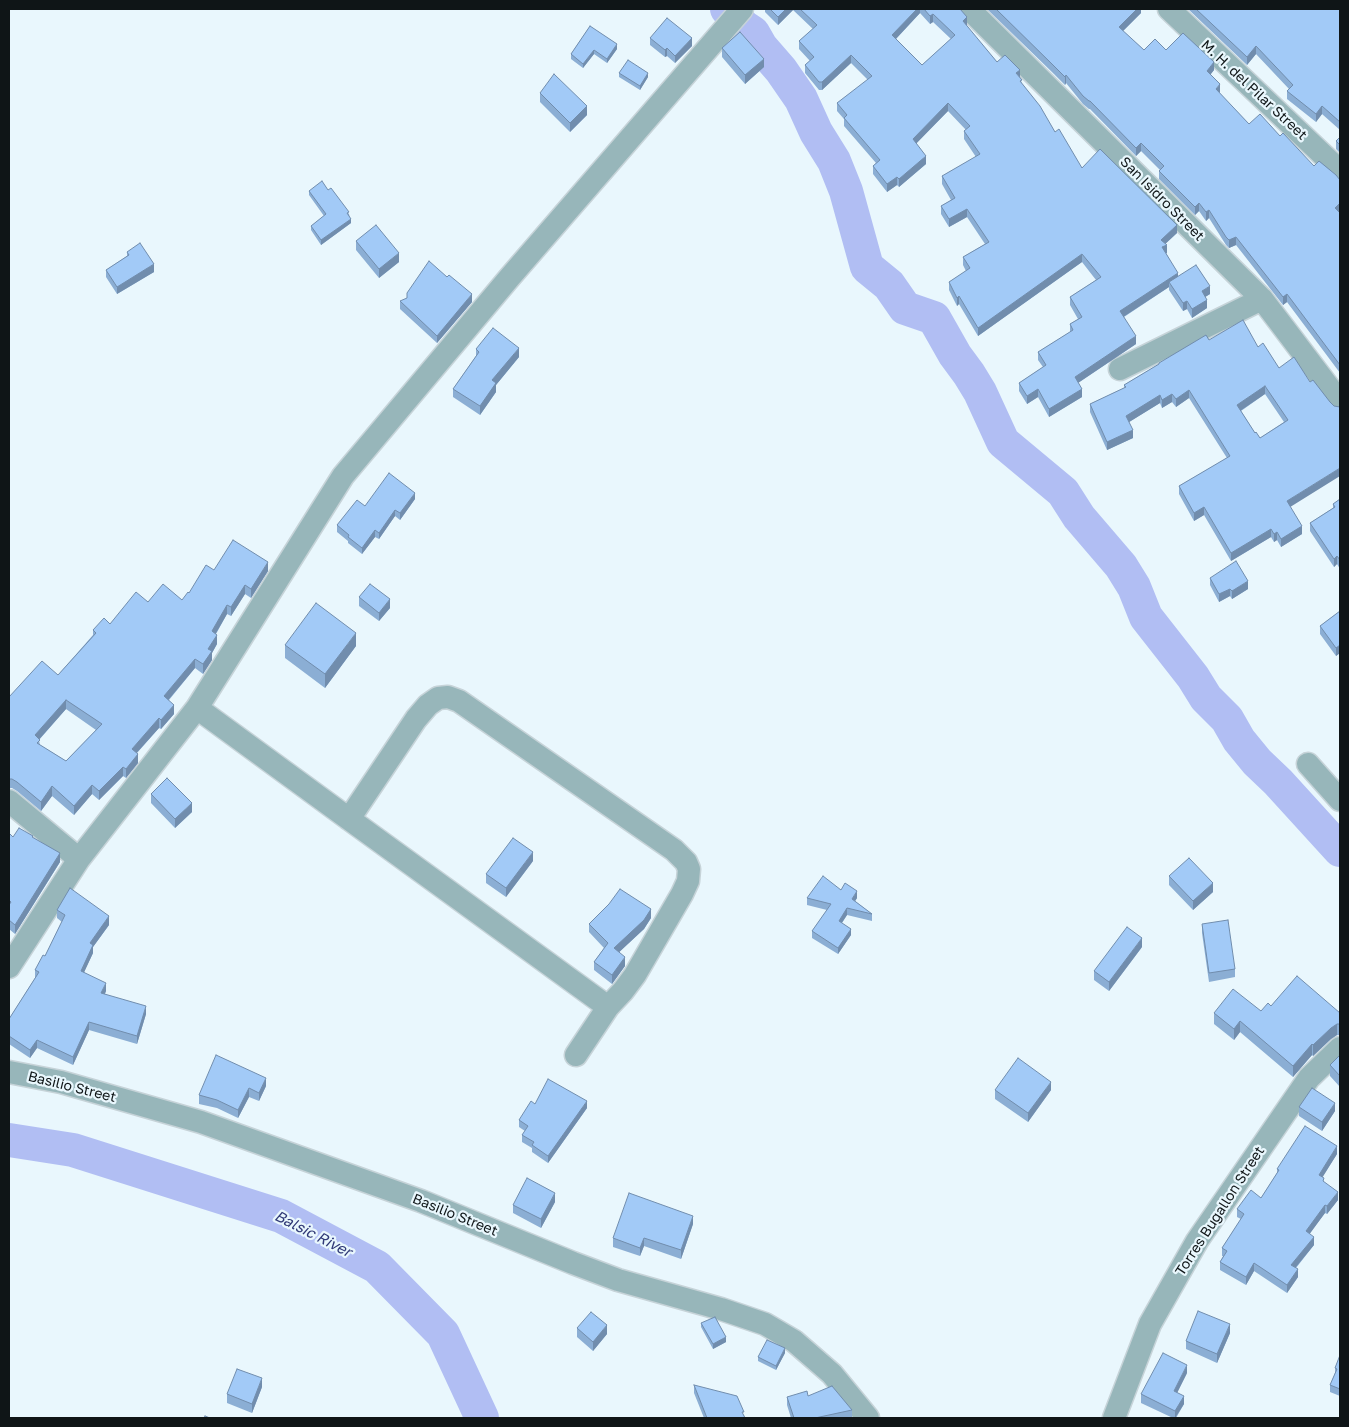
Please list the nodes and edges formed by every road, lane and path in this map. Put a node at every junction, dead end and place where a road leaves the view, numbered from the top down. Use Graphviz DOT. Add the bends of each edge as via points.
graph roads {
  1 [pos="969,9"];
  2 [pos="1169,9"];
  3 [pos="735,16"];
  4 [pos="1340,171"];
  5 [pos="1262,299"];
  6 [pos="1120,369"];
  7 [pos="1340,402"];
  8 [pos="196,708"];
  9 [pos="1308,764"];
  10 [pos="1340,800"];
  11 [pos="9,801"];
  12 [pos="349,819"];
  13 [pos="79,859"];
  14 [pos="9,967"];
  15 [pos="608,1007"];
  16 [pos="1340,1048"];
  17 [pos="576,1055"];
  18 [pos="9,1072"];
  19 [pos="1118,1417"];
  20 [pos="868,1418"];
  1 -- 5 [label="street, San Isidro Street"];
  2 -- 4 [label="street, M. H. del Pilar Street"];
  3 -- 8 [label="street" via="343,476"];
  5 -- 6 [label="street"];
  5 -- 7 [label="street, San Isidro Street"];
  8 -- 12 [label="street"];
  8 -- 13 [label="street"];
  9 -- 10 [label="street"];
  11 -- 13 [label="street"];
  12 -- 15 [label="street"];
  12 -- 15 [label="street" via="416,719 438,698 448,697 459,701 674,850 686,862 688,881 634,975"];
  13 -- 14 [label="street"];
  15 -- 17 [label="street"];
  16 -- 19 [label="street, Torres Bugallon Street" via="1310,1078 1197,1241 1150,1324"];
  18 -- 20 [label="street, Basilio Street" via="61,1082 201,1122 421,1201 609,1276 765,1324 794,1341 832,1374"];
}
